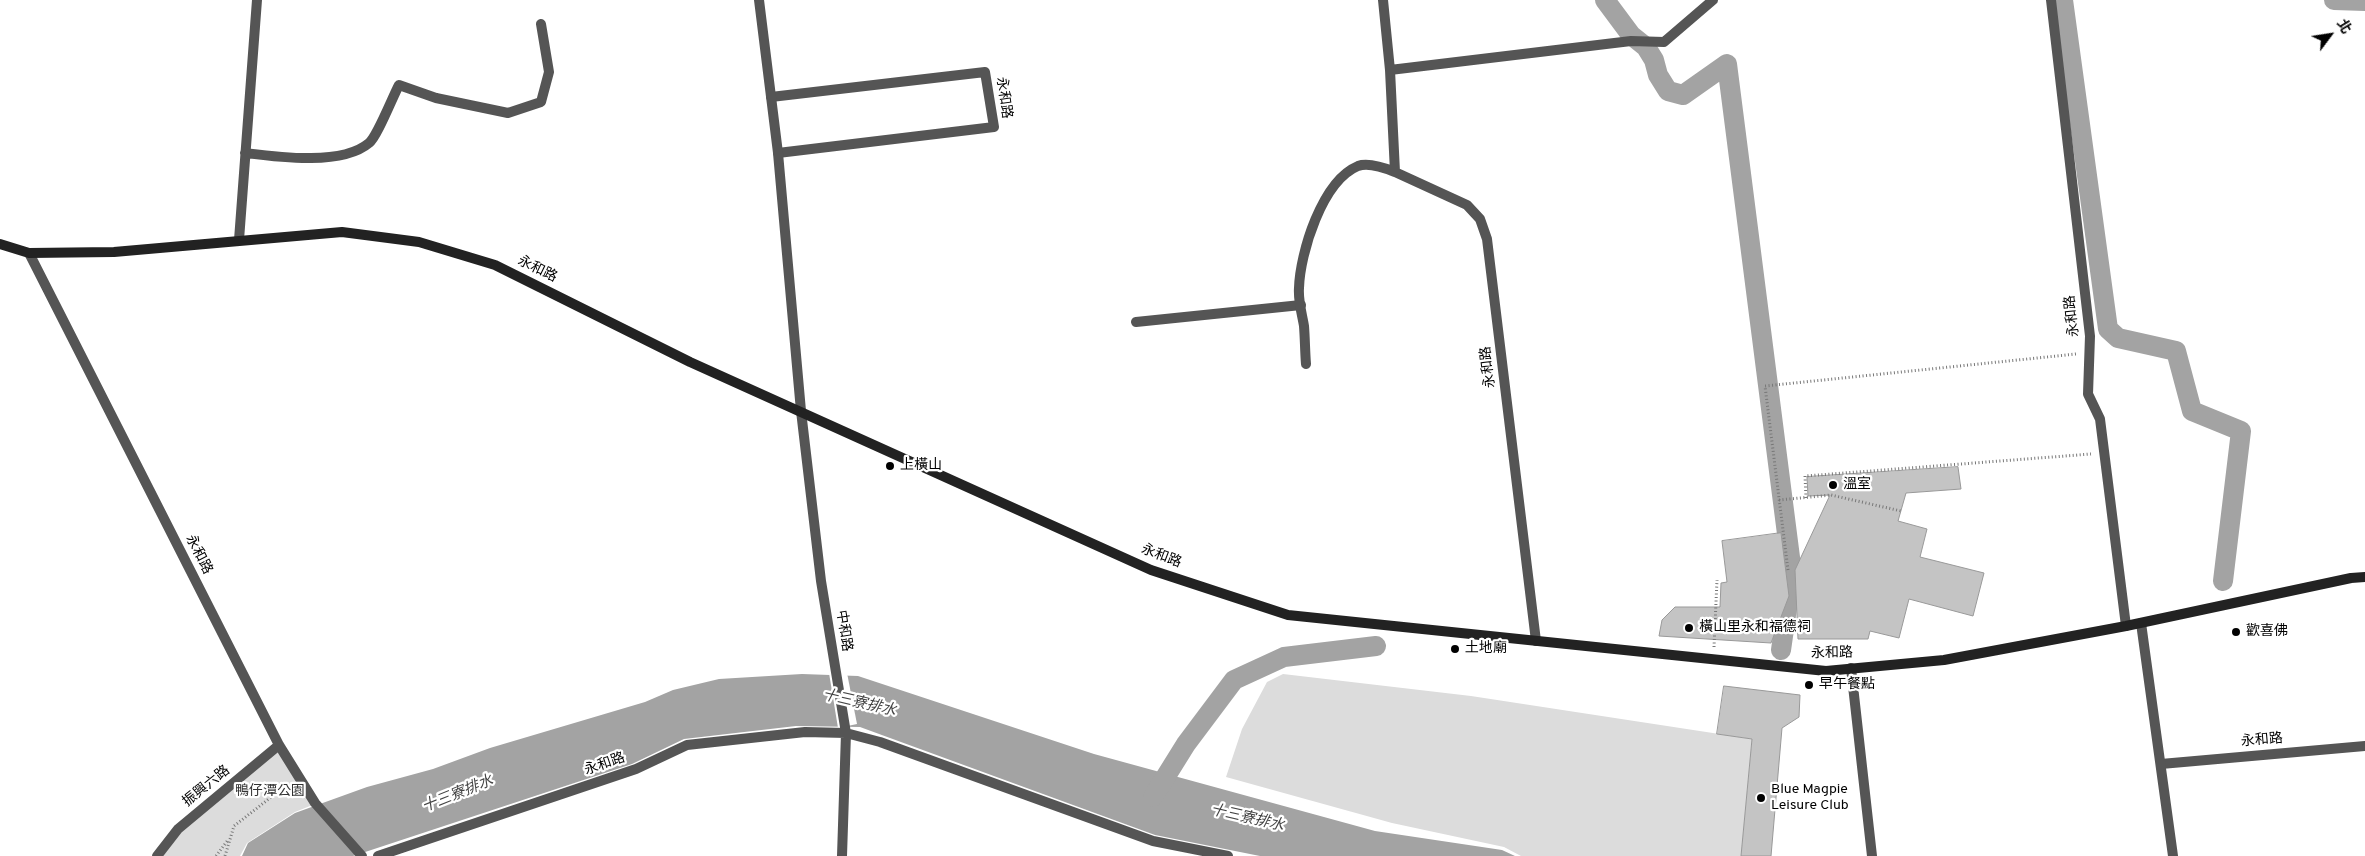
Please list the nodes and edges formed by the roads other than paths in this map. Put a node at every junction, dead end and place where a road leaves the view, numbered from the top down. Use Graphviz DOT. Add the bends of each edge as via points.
graph roads {
  1 [pos="257,0"];
  2 [pos="759,0"];
  3 [pos="1383,0"];
  4 [pos="1713,0"];
  5 [pos="2051,0"];
  6 [pos="542,24"];
  7 [pos="1390,70"];
  8 [pos="771,98"];
  9 [pos="245,153"];
  10 [pos="778,153"];
  11 [pos="1395,172"];
  12 [pos="239,240"];
  13 [pos="0,244"];
  14 [pos="30,253"];
  15 [pos="1301,305"];
  16 [pos="1136,322"];
  17 [pos="1306,364"];
  18 [pos="801,411"];
  19 [pos="2365,577"];
  20 [pos="2142,623"];
  21 [pos="2126,626"];
  22 [pos="1536,640"];
  23 [pos="1851,668"];
  24 [pos="846,729"];
  25 [pos="279,745"];
  26 [pos="2365,746"];
  27 [pos="2162,764"];
  28 [pos="157,856"];
  29 [pos="362,856"];
  30 [pos="378,856"];
  31 [pos="842,856"];
  32 [pos="1228,856"];
  33 [pos="1872,856"];
  34 [pos="2173,856"];
  1 -- 9 [label="street"];
  2 -- 8 [label="street"];
  3 -- 7 [label="street"];
  4 -- 7 [label="street" via="1664,42 1631,41"];
  5 -- 21 [label="street, 永和路" via="2090,336 2088,394 2100,419"];
  6 -- 9 [label="street" via="549,72 541,102 508,112 436,98 399,85 370,143 351,152 301,160"];
  7 -- 11 [label="street"];
  8 -- 10 [label="street"];
  8 -- 10 [label="street, 永和路" via="985,72 994,127"];
  9 -- 12 [label="street"];
  10 -- 18 [label="street"];
  11 -- 15 [label="street, 永和路" via="1376,166 1359,166 1335,183 1307,244 1299,289"];
  11 -- 22 [label="street, 永和路" via="1466,204 1480,219 1487,239"];
  12 -- 14 [label="main road, 永和路" via="114,252"];
  12 -- 18 [label="main road, 永和路" via="342,232 419,242 495,265 690,362"];
  13 -- 14 [label="main road, 永和路"];
  14 -- 25 [label="street, 永和路"];
  15 -- 16 [label="street"];
  15 -- 17 [label="street, 永和路"];
  18 -- 22 [label="main road, 永和路" via="1151,570 1288,615"];
  18 -- 24 [label="street, 中和路" via="821,581"];
  19 -- 20 [label="main road, 永和路"];
  20 -- 21 [label="main road, 永和路"];
  20 -- 27 [label="street"];
  21 -- 23 [label="main road, 永和路" via="1944,660"];
  22 -- 23 [label="main road, 永和路" via="1826,671"];
  23 -- 33 [label="street"];
  24 -- 30 [label="street, 永和路" via="687,745 636,769"];
  24 -- 31 [label="street, 中和路"];
  24 -- 32 [label="street, 永和路" via="1153,840"];
  25 -- 28 [label="street, 振興六路" via="178,829"];
  25 -- 29 [label="street, 永和路" via="315,803"];
  26 -- 27 [label="street, 永和路"];
  27 -- 34 [label="street"];
}
